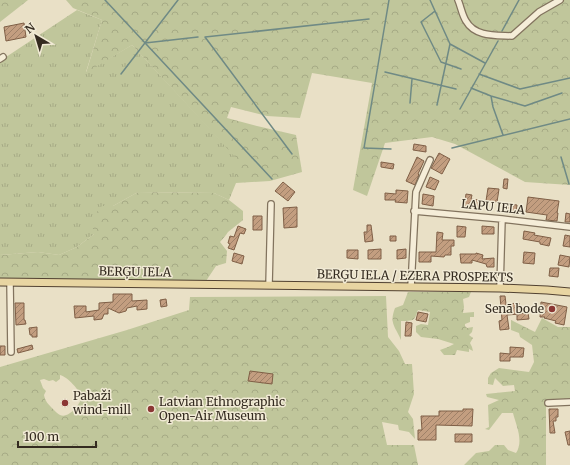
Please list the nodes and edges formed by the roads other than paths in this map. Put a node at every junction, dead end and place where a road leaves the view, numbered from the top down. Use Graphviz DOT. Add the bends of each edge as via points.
graph roads {
  1 [pos="458,0"];
  2 [pos="560,0"];
  3 [pos="430,160"];
  4 [pos="271,204"];
  5 [pos="414,211"];
  6 [pos="502,219"];
  7 [pos="570,228"];
  8 [pos="0,282"];
  9 [pos="10,282"];
  10 [pos="269,285"];
  11 [pos="411,287"];
  12 [pos="500,288"];
  13 [pos="560,291"];
  14 [pos="570,292"];
  15 [pos="570,296"];
  16 [pos="12,352"];
  17 [pos="570,402"];
  18 [pos="548,403"];
  1 -- 2 [label="street" via="465,20 472,29 488,35 512,36 540,12"];
  3 -- 5 [label="street" via="416,192"];
  4 -- 10 [label="street"];
  5 -- 6 [label="street, LAPU IELA"];
  5 -- 11 [label="street"];
  6 -- 7 [label="street, LAPU IELA"];
  6 -- 12 [label="street"];
  8 -- 9 [label="main road, BERĢU IELA"];
  9 -- 10 [label="main road, BERĢU IELA"];
  9 -- 16 [label="street"];
  10 -- 11 [label="main road, BERĢU IELA / EZERA PROSPEKTS"];
  11 -- 12 [label="main road, BERĢU IELA / EZERA PROSPEKTS"];
  12 -- 13 [label="main road, BERĢU IELA / EZERA PROSPEKTS"];
  13 -- 14 [label="main road, BERĢU IELA / EZERA PROSPEKTS"];
  13 -- 15 [label="street"];
  17 -- 18 [label="street"];
}
